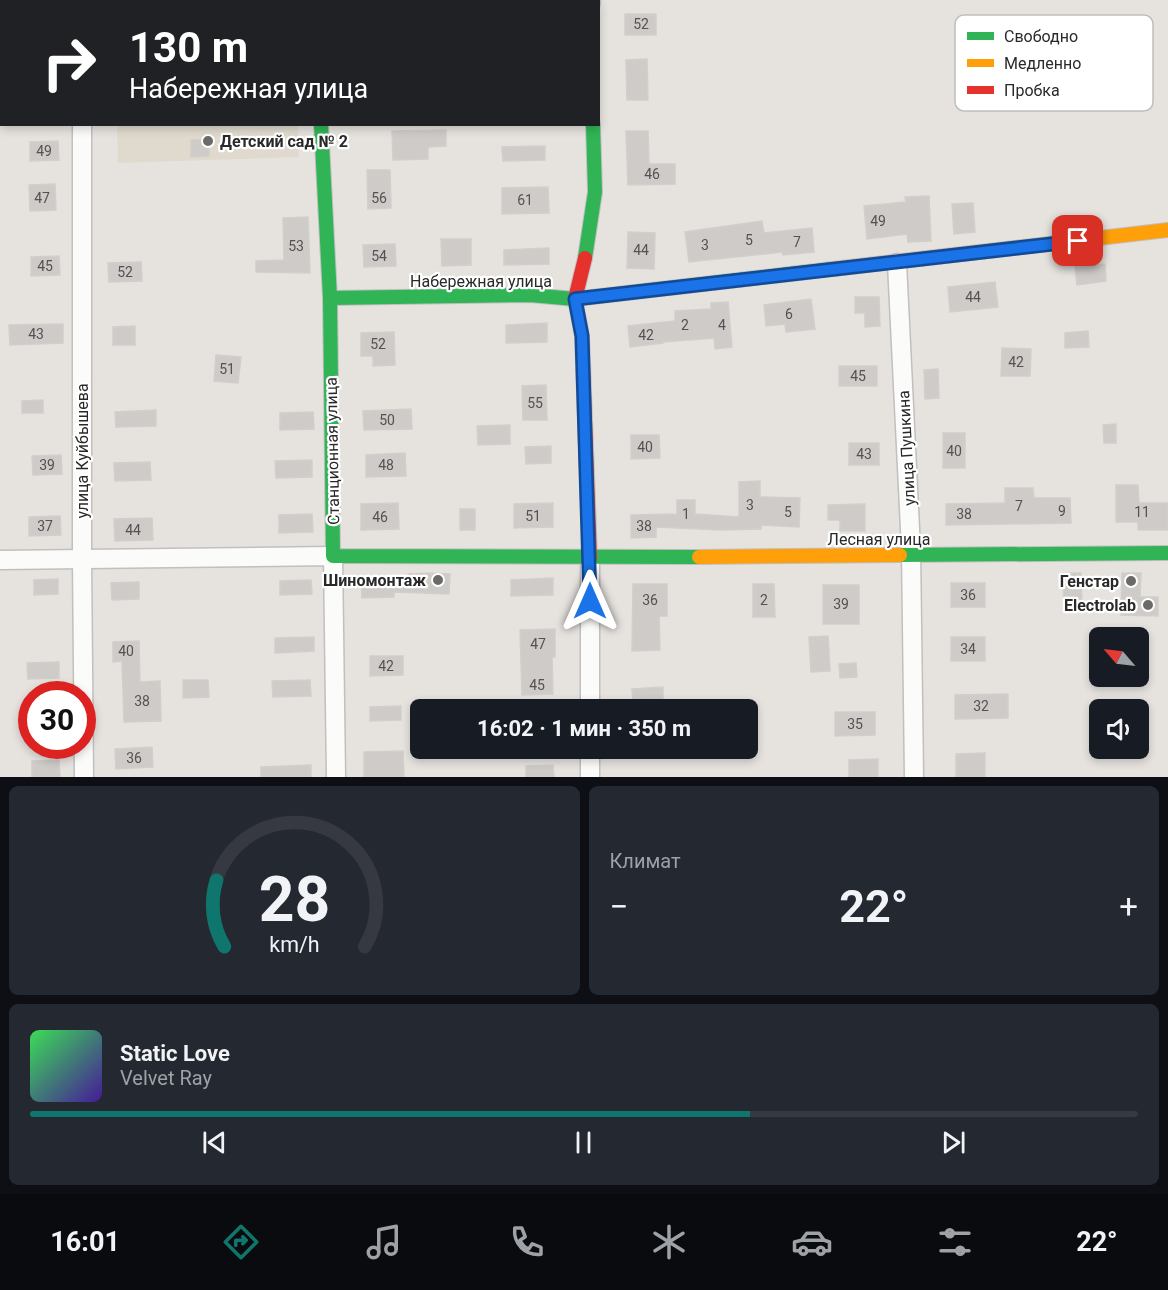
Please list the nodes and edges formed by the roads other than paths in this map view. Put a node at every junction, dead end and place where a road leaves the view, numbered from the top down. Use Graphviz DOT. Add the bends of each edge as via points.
graph roads {
  1 [pos="82,126"];
  2 [pos="321,126"];
  3 [pos="593,126"];
  4 [pos="1168,230"];
  5 [pos="897,263"];
  6 [pos="330,298"];
  7 [pos="575,299"];
  8 [pos="1168,553"];
  9 [pos="911,555"];
  10 [pos="333,556"];
  11 [pos="590,558"];
  12 [pos="82,559"];
  13 [pos="0,560"];
  14 [pos="590,699"];
  15 [pos="590,759"];
  16 [pos="84,777"];
  17 [pos="336,777"];
  18 [pos="590,777"];
  19 [pos="914,777"];
  1 -- 12 [label="street, улица Куйбышева"];
  2 -- 6 [label="main road, Станционная улица"];
  3 -- 7 [label="main road" via="595,192 584,273"];
  4 -- 5 [label="main road, Набережная улица"];
  5 -- 7 [label="main road, Набережная улица"];
  5 -- 9 [label="street, улица Пушкина"];
  6 -- 7 [label="main road, Набережная улица" via="530,295"];
  6 -- 10 [label="main road, Станционная улица"];
  7 -- 11 [label="main road" via="582,336"];
  8 -- 9 [label="main road, Лесная улица"];
  9 -- 11 [label="main road, Лесная улица"];
  9 -- 19 [label="street, улица Пушкина"];
  10 -- 11 [label="main road, Лесная улица"];
  10 -- 12 [label="street"];
  10 -- 17 [label="street, Станционная улица"];
  11 -- 14 [label="street"];
  12 -- 13 [label="street"];
  12 -- 16 [label="street, улица Куйбышева"];
  15 -- 18 [label="street"];
}
